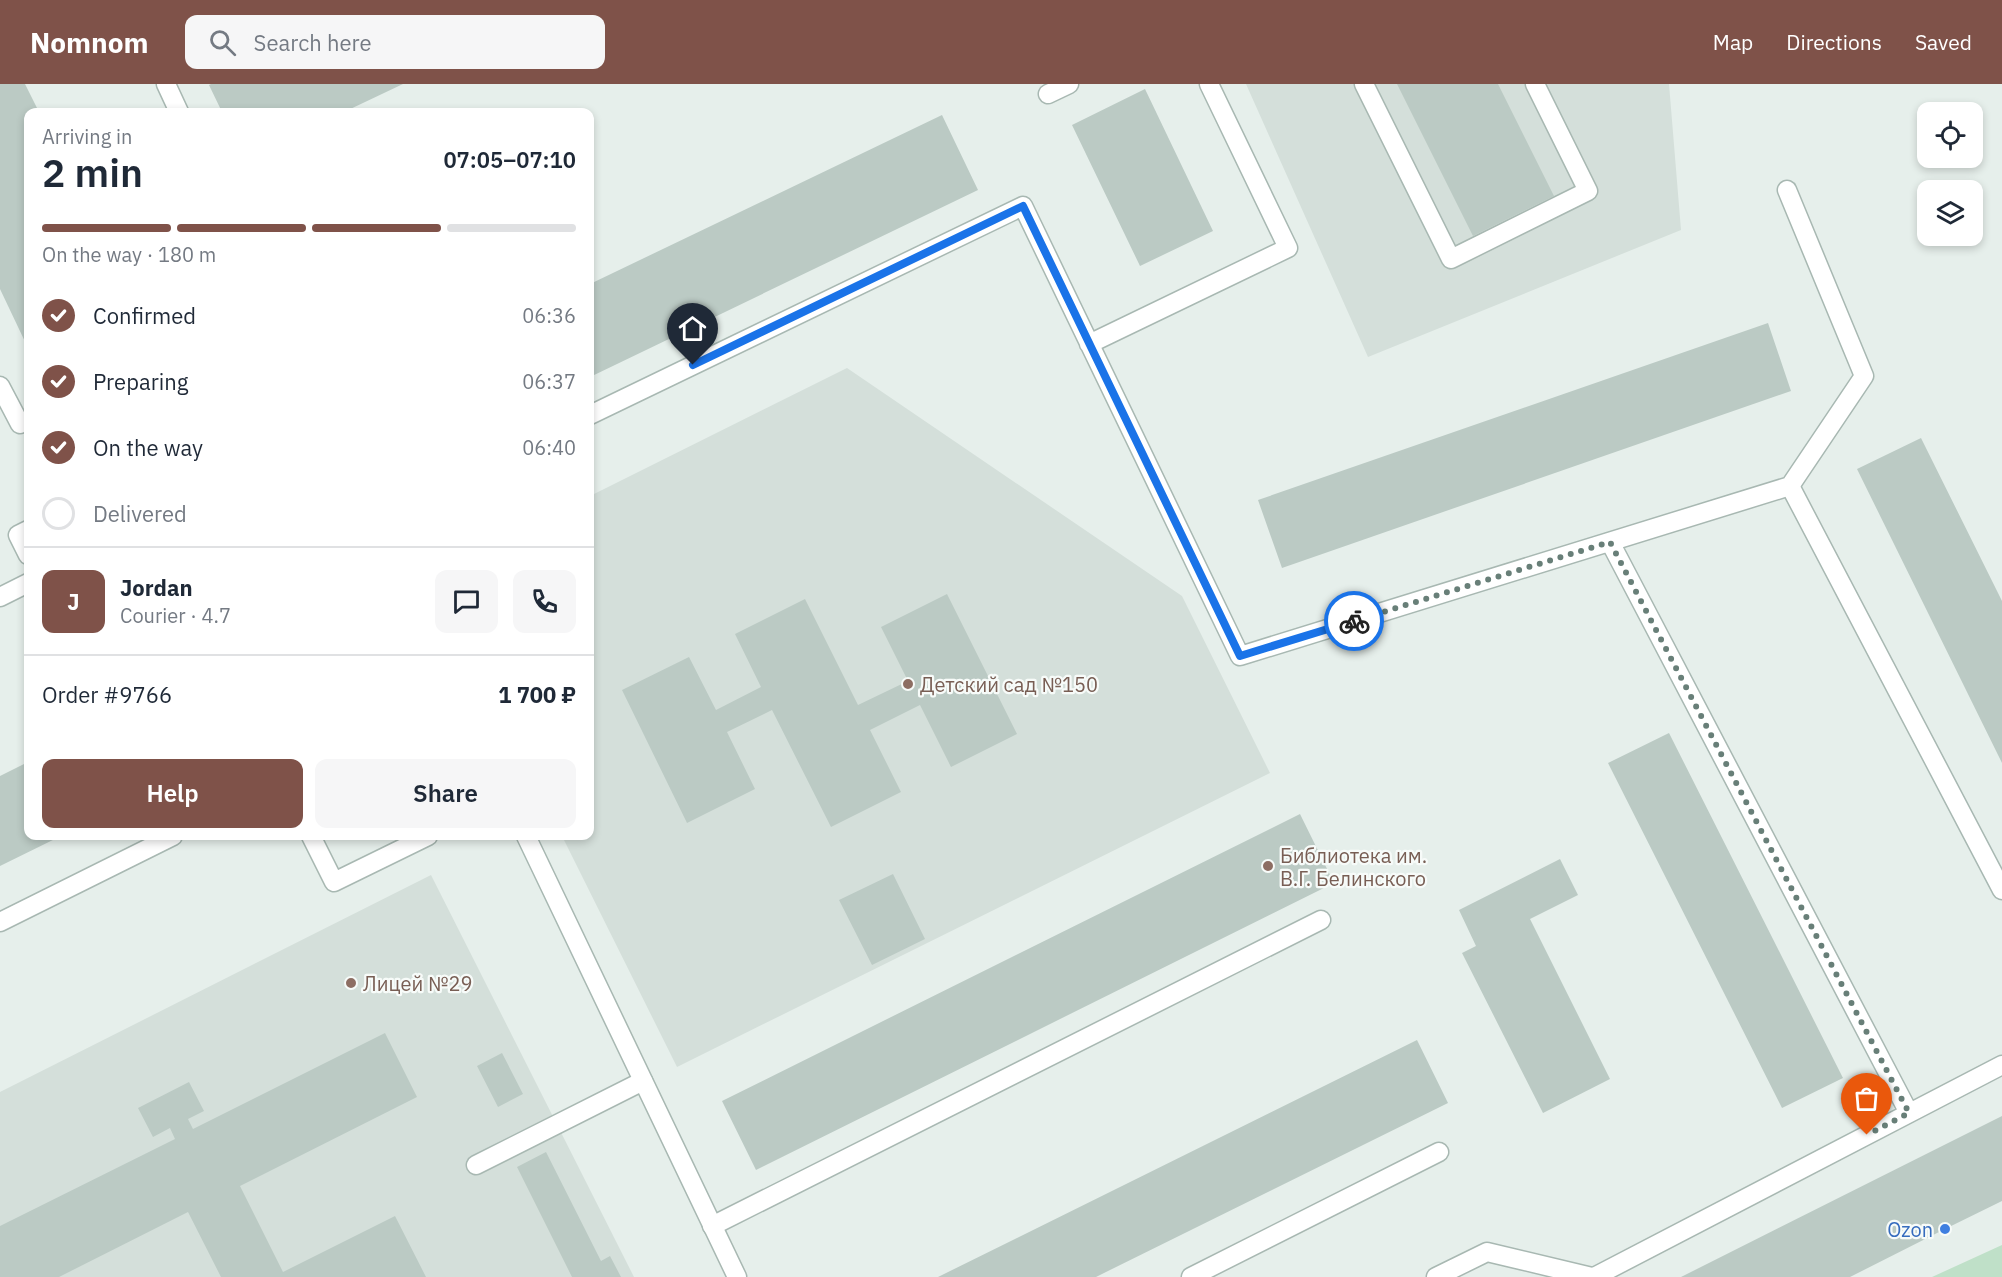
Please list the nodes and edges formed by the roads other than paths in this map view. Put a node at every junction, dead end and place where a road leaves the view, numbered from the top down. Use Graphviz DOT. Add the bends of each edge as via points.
graph roads {
  1 [pos="166,84"];
  2 [pos="1069,84"];
  3 [pos="1209,84"];
  4 [pos="1364,84"];
  5 [pos="1535,84"];
  6 [pos="1048,94"];
  7 [pos="177,108"];
  8 [pos="1787,190"];
  9 [pos="1089,344"];
  10 [pos="0,386"];
  11 [pos="594,413"];
  12 [pos="24,422"];
  13 [pos="1791,486"];
  14 [pos="24,532"];
  15 [pos="1610,542"];
  16 [pos="24,547"];
  17 [pos="24,585"];
  18 [pos="0,597"];
  19 [pos="165,840"];
  20 [pos="313,840"];
  21 [pos="420,840"];
  22 [pos="527,840"];
  23 [pos="2002,890"];
  24 [pos="1321,920"];
  25 [pos="0,922"];
  26 [pos="2002,1065"];
  27 [pos="643,1081"];
  28 [pos="1909,1113"];
  29 [pos="1439,1152"];
  30 [pos="476,1165"];
  31 [pos="712,1226"];
  32 [pos="737,1277"];
  33 [pos="1191,1277"];
  34 [pos="1436,1277"];
  35 [pos="1593,1277"];
  1 -- 7 [label="street"];
  2 -- 6 [label="street"];
  3 -- 9 [label="street" via="1288,248"];
  4 -- 5 [label="street" via="1451,259 1588,191"];
  8 -- 13 [label="street" via="1864,376"];
  9 -- 11 [label="street" via="1023,206"];
  9 -- 15 [label="street" via="1240,656"];
  10 -- 12 [label="street" via="20,424"];
  13 -- 15 [label="street"];
  13 -- 23 [label="street"];
  14 -- 16 [label="street" via="18,535"];
  15 -- 28 [label="street"];
  17 -- 18 [label="street"];
  19 -- 25 [label="street"];
  20 -- 21 [label="street" via="334,882"];
  22 -- 27 [label="street"];
  24 -- 31 [label="street"];
  26 -- 28 [label="street"];
  27 -- 30 [label="street"];
  27 -- 31 [label="street"];
  28 -- 35 [label="street"];
  29 -- 33 [label="street"];
  31 -- 32 [label="street"];
  34 -- 35 [label="street" via="1487,1251"];
}
